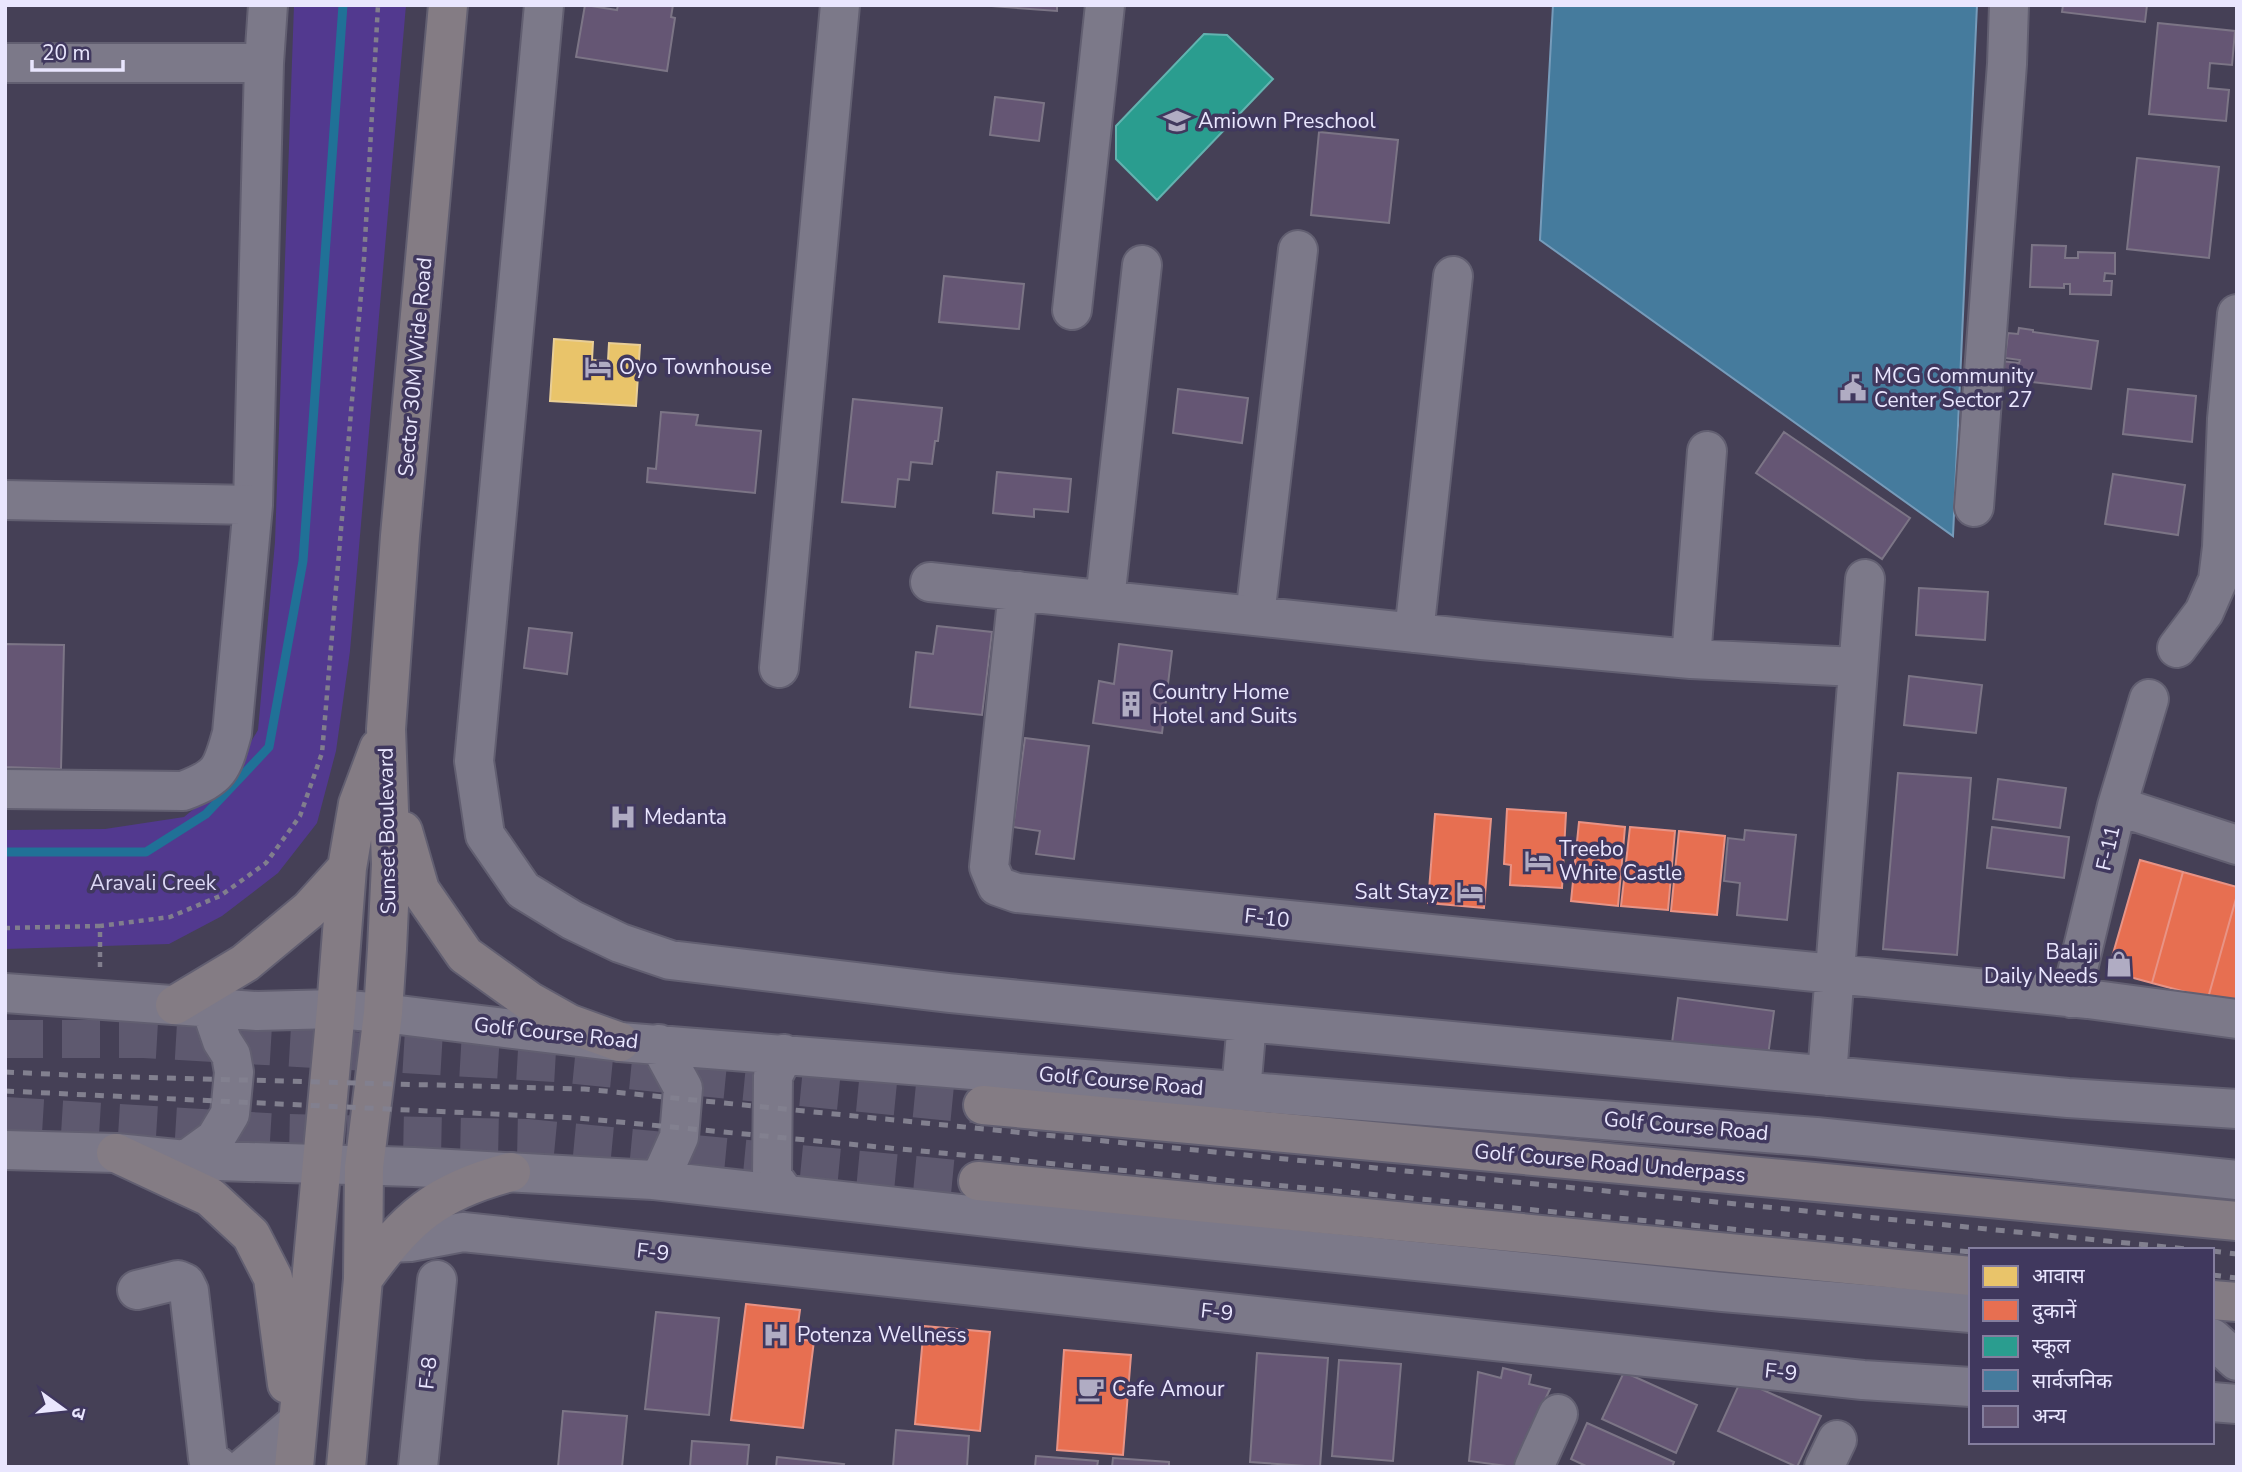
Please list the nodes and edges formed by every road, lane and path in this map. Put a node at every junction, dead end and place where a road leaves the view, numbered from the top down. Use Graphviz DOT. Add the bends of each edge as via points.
graph roads {
  1 [pos="268,5"];
  2 [pos="377,5"];
  3 [pos="448,5"];
  4 [pos="544,5"];
  5 [pos="841,5"];
  6 [pos="1105,5"];
  7 [pos="2009,5"];
  8 [pos="5,63"];
  9 [pos="264,63"];
  10 [pos="1298,250"];
  11 [pos="1142,265"];
  12 [pos="1453,276"];
  13 [pos="1072,310"];
  14 [pos="2237,314"];
  15 [pos="2232,419"];
  16 [pos="1707,451"];
  17 [pos="5,500"];
  18 [pos="253,505"];
  19 [pos="1974,507"];
  20 [pos="1865,579"];
  21 [pos="930,582"];
  22 [pos="1018,591"];
  23 [pos="1105,600"];
  24 [pos="1255,616"];
  25 [pos="2220,616"];
  26 [pos="1414,633"];
  27 [pos="2177,649"];
  28 [pos="1691,659"];
  29 [pos="1857,667"];
  30 [pos="779,668"];
  31 [pos="2149,699"];
  32 [pos="386,729"];
  33 [pos="5,789"];
  34 [pos="2117,806"];
  35 [pos="2237,845"];
  36 [pos="347,868"];
  37 [pos="100,926"];
  38 [pos="5,928"];
  39 [pos="1835,975"];
  40 [pos="5,993"];
  41 [pos="2071,998"];
  42 [pos="99,999"];
  43 [pos="193,1007"];
  44 [pos="336,1009"];
  45 [pos="383,1013"];
  46 [pos="2237,1019"];
  47 [pos="1247,1022"];
  48 [pos="620,1042"];
  49 [pos="659,1044"];
  50 [pos="784,1054"];
  51 [pos="1827,1076"];
  52 [pos="1241,1091"];
  53 [pos="983,1105"];
  54 [pos="2237,1109"];
  55 [pos="5,1150"];
  56 [pos="116,1153"];
  57 [pos="186,1160"];
  58 [pos="322,1165"];
  59 [pos="364,1167"];
  60 [pos="511,1172"];
  61 [pos="653,1180"];
  62 [pos="2237,1180"];
  63 [pos="978,1181"];
  64 [pos="785,1195"];
  65 [pos="2237,1221"];
  66 [pos="388,1243"];
  67 [pos="1969,1276"];
  68 [pos="363,1279"];
  69 [pos="437,1280"];
  70 [pos="137,1290"];
  71 [pos="2214,1300"];
  72 [pos="2237,1302"];
  73 [pos="1969,1313"];
  74 [pos="2214,1336"];
  75 [pos="2237,1336"];
  76 [pos="2214,1338"];
  77 [pos="2237,1361"];
  78 [pos="1969,1387"];
  79 [pos="2214,1402"];
  80 [pos="2237,1404"];
  81 [pos="1558,1415"];
  82 [pos="294,1447"];
  83 [pos="212,1451"];
  84 [pos="251,1461"];
  85 [pos="346,1467"];
  86 [pos="418,1467"];
  87 [pos="1534,1467"];
  1 -- 9 [label="street"];
  2 -- 37 [label="path" via="364,259 322,753 300,816 266,863 220,896 170,917"];
  3 -- 32 [label="main road, Sector 30M Wide Road"];
  4 -- 47 [label="street" via="474,761 485,835 523,890 620,943 670,960"];
  5 -- 30 [label="street"];
  6 -- 13 [label="street"];
  7 -- 19 [label="street"];
  8 -- 9 [label="street"];
  9 -- 18 [label="street"];
  10 -- 24 [label="street"];
  11 -- 23 [label="street"];
  12 -- 26 [label="street"];
  14 -- 15 [label="street"];
  15 -- 25 [label="street" via="2218,580"];
  16 -- 28 [label="street"];
  17 -- 18 [label="street"];
  18 -- 33 [label="street" via="232,733 224,762 208,782 183,791"];
  20 -- 29 [label="street"];
  21 -- 22 [label="street"];
  22 -- 23 [label="street"];
  22 -- 39 [label="street, F-10" via="989,867 997,886 1017,893"];
  23 -- 24 [label="street"];
  24 -- 26 [label="street"];
  25 -- 27 [label="street"];
  26 -- 28 [label="street"];
  28 -- 29 [label="street"];
  29 -- 39 [label="street"];
  31 -- 34 [label="street, F-11"];
  32 -- 36 [label="main road, Sunset Boulevard" via="358,804"];
  32 -- 45 [label="main road, Sunset Boulevard" via="391,864"];
  32 -- 48 [label="main road" via="397,813 420,890 465,955 529,1001 570,1024"];
  34 -- 35 [label="street"];
  34 -- 41 [label="street, F-11"];
  36 -- 43 [label="main road" via="309,910"];
  36 -- 44 [label="main road, Sunset Boulevard"];
  37 -- 38 [label="path"];
  37 -- 42 [label="path"];
  39 -- 41 [label="street"];
  39 -- 51 [label="street"];
  40 -- 42 [label="street, Golf Course Road"];
  41 -- 46 [label="street"];
  42 -- 43 [label="street, Golf Course Road"];
  43 -- 44 [label="street, Golf Course Road"];
  43 -- 57 [label="street" via="231,1055 234,1072 230,1114 215,1139"];
  44 -- 45 [label="street, Golf Course Road"];
  44 -- 58 [label="main road, Sunset Boulevard"];
  45 -- 48 [label="street, Golf Course Road"];
  45 -- 59 [label="main road, Sunset Boulevard"];
  47 -- 51 [label="street"];
  47 -- 52 [label="street"];
  48 -- 49 [label="street, Golf Course Road"];
  49 -- 50 [label="street, Golf Course Road"];
  49 -- 61 [label="street" via="683,1088 679,1137 662,1175"];
  50 -- 52 [label="street, Golf Course Road"];
  50 -- 64 [label="street" via="773,1076 772,1176"];
  51 -- 54 [label="street"];
  52 -- 62 [label="street, Golf Course Road" via="1816,1137"];
  53 -- 65 [label="main road, Golf Course Road Underpass"];
  55 -- 56 [label="street"];
  56 -- 57 [label="street"];
  56 -- 82 [label="main road" via="210,1197 251,1236 273,1278"];
  57 -- 58 [label="street"];
  58 -- 59 [label="street"];
  58 -- 82 [label="main road, Sunset Boulevard"];
  59 -- 60 [label="street"];
  59 -- 68 [label="main road, Sunset Boulevard"];
  60 -- 61 [label="street"];
  60 -- 66 [label="main road" via="480,1180 430,1205"];
  61 -- 64 [label="street"];
  63 -- 67 [label="main road"];
  64 -- 73 [label="street" via="1723,1292"];
  66 -- 68 [label="main road"];
  66 -- 78 [label="street, F-9" via="463,1232 1849,1379"];
  68 -- 85 [label="main road, Sunset Boulevard"];
  69 -- 86 [label="street, F-8"];
  70 -- 83 [label="street" via="178,1280 185,1283"];
  71 -- 72 [label="main road"];
  74 -- 75 [label="street"];
  76 -- 77 [label="street"];
  79 -- 80 [label="street"];
  81 -- 87 [label="street"];
  82 -- 84 [label="street"];
  83 -- 84 [label="street" via="225,1432"];
}
